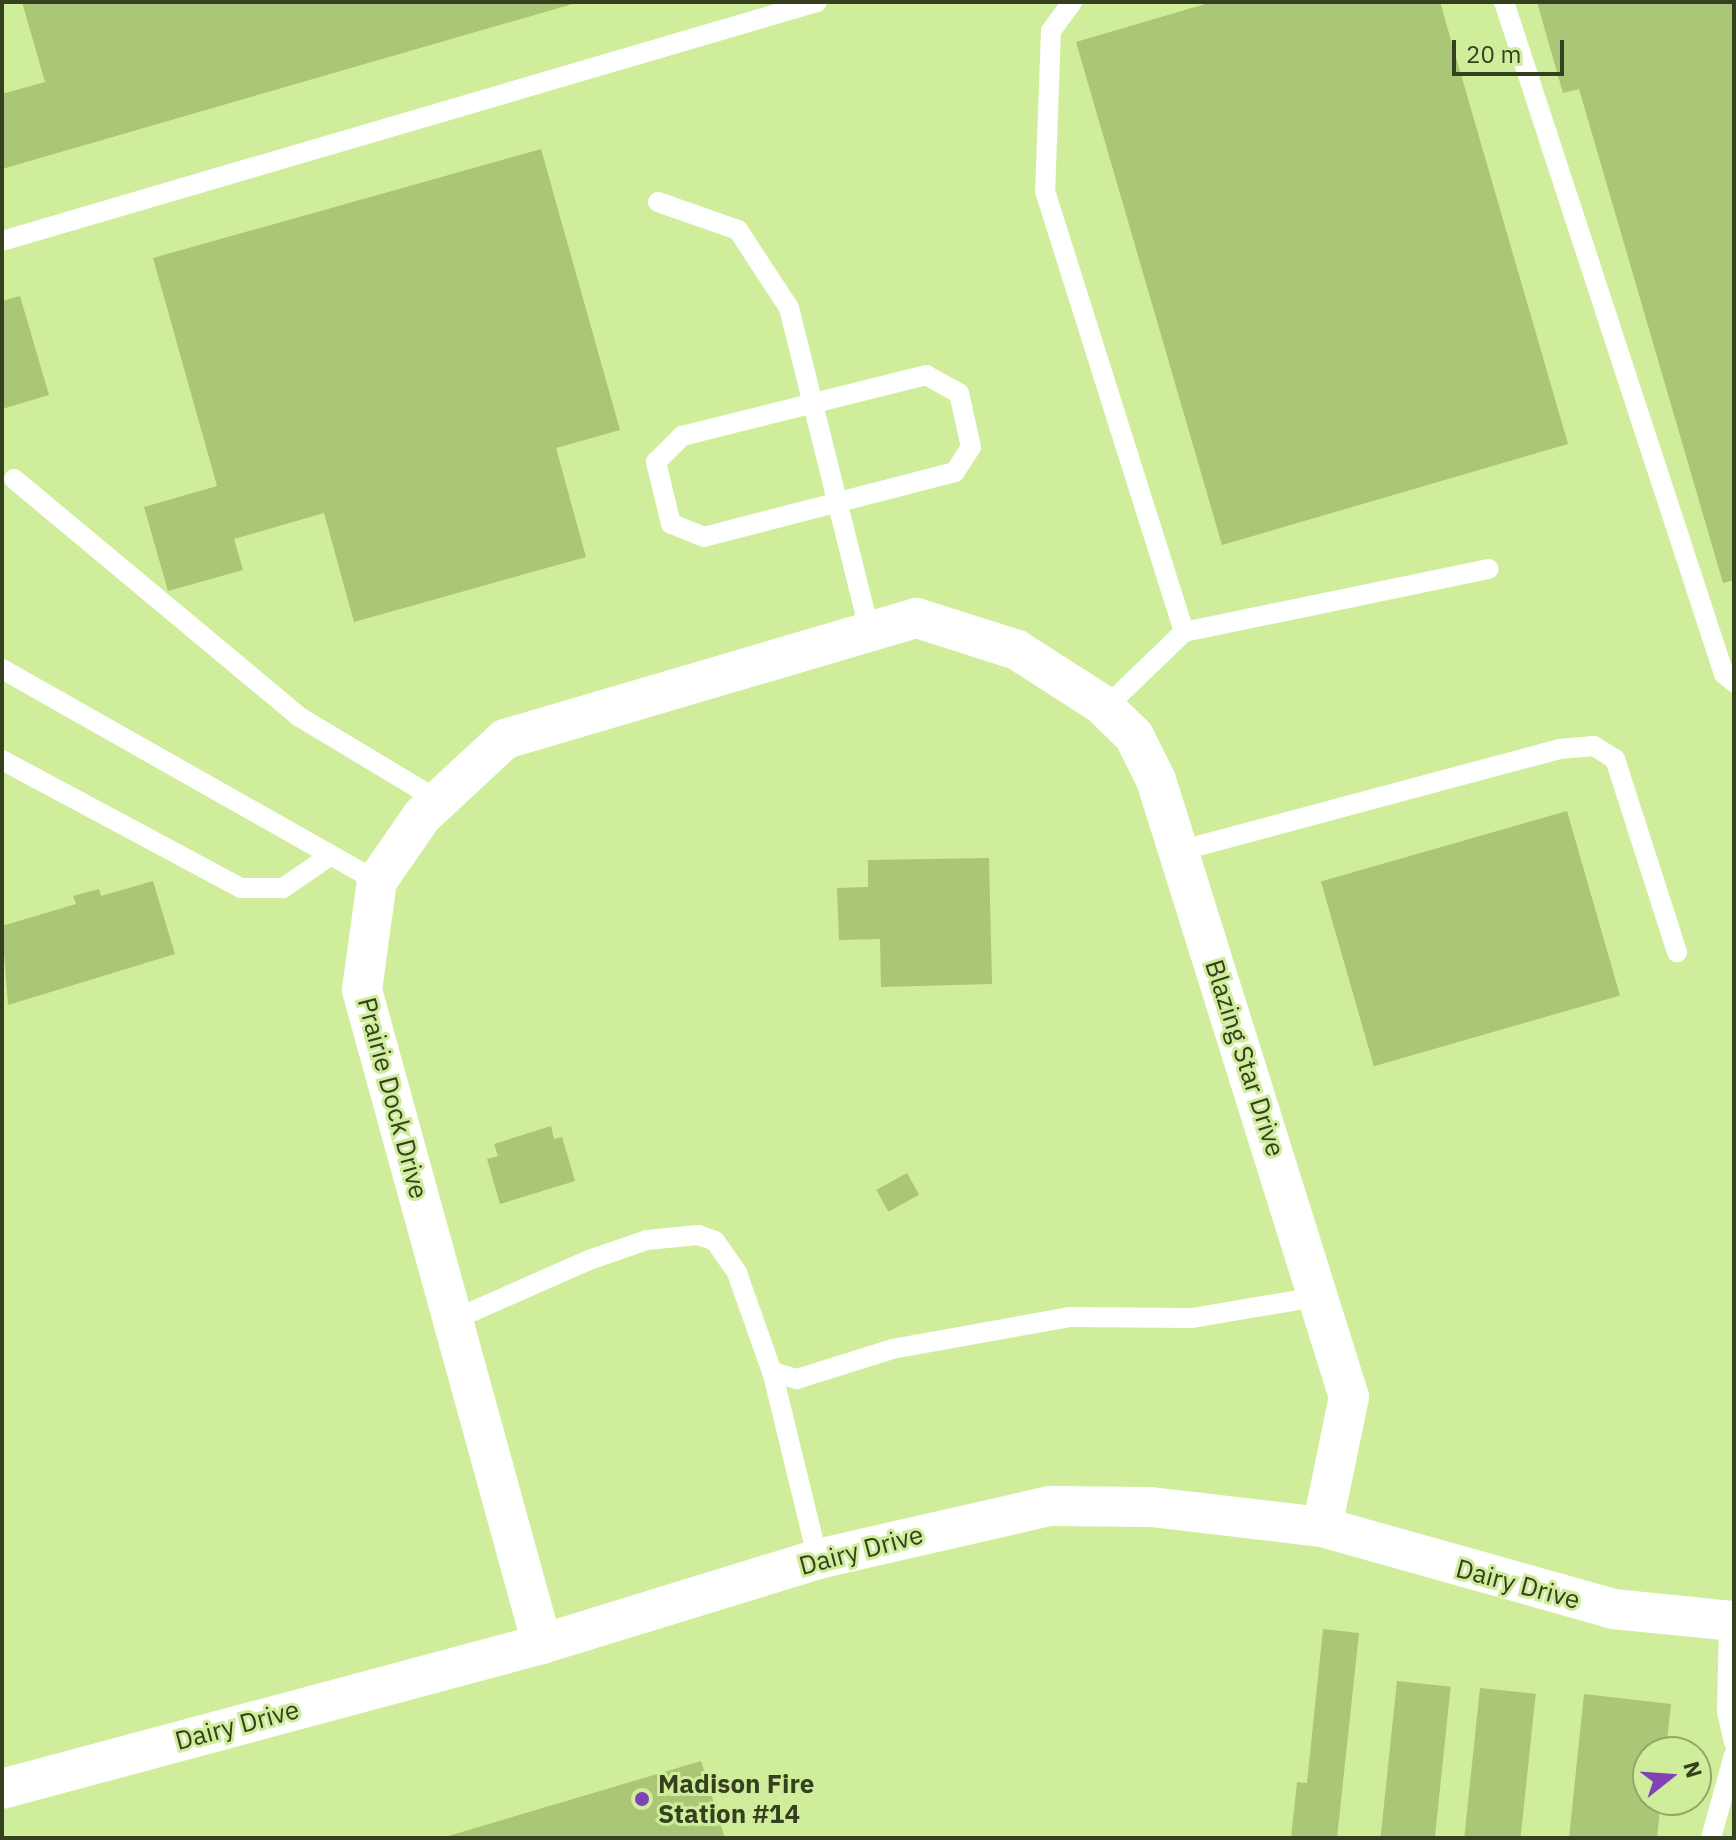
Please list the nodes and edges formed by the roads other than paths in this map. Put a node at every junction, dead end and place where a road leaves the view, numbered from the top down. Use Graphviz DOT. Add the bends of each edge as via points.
graph roads {
  1 [pos="817,2"];
  2 [pos="1072,2"];
  3 [pos="1504,2"];
  4 [pos="658,202"];
  5 [pos="2,241"];
  6 [pos="813,403"];
  7 [pos="14,479"];
  8 [pos="837,502"];
  9 [pos="1489,569"];
  10 [pos="870,632"];
  11 [pos="1184,632"];
  12 [pos="1017,650"];
  13 [pos="2,669"];
  14 [pos="1734,682"];
  15 [pos="1105,708"];
  16 [pos="2,760"];
  17 [pos="438,800"];
  18 [pos="1179,851"];
  19 [pos="331,855"];
  20 [pos="377,881"];
  21 [pos="1677,952"];
  22 [pos="1322,1296"];
  23 [pos="453,1320"];
  24 [pos="772,1371"];
  25 [pos="1322,1527"];
  26 [pos="818,1559"];
  27 [pos="1732,1622"];
  28 [pos="542,1644"];
  29 [pos="1734,1742"];
  30 [pos="1734,1755"];
  31 [pos="2,1789"];
  32 [pos="1711,1838"];
  1 -- 5 [label="lane"];
  2 -- 11 [label="lane" via="1051,31 1045,191"];
  3 -- 14 [label="lane" via="1724,674"];
  4 -- 6 [label="lane" via="738,230 761,258 789,308"];
  6 -- 8 [label="lane"];
  6 -- 8 [label="lane" via="926,375 959,393 971,447 955,472"];
  6 -- 8 [label="lane" via="682,436 656,462 671,524 704,537"];
  7 -- 17 [label="lane" via="298,716"];
  8 -- 10 [label="lane"];
  9 -- 11 [label="lane"];
  10 -- 12 [label="street, Prairie Dock Drive" via="917,618"];
  10 -- 17 [label="street, Prairie Dock Drive" via="505,739"];
  11 -- 15 [label="lane"];
  12 -- 15 [label="street, Blazing Star Drive"];
  13 -- 19 [label="lane"];
  15 -- 18 [label="street, Blazing Star Drive" via="1134,736"];
  16 -- 19 [label="lane" via="241,888 283,888"];
  17 -- 20 [label="street, Prairie Dock Drive"];
  18 -- 21 [label="lane" via="1559,749 1594,746 1615,759"];
  18 -- 22 [label="street, Blazing Star Drive"];
  19 -- 20 [label="lane"];
  20 -- 23 [label="street, Prairie Dock Drive" via="362,990"];
  22 -- 24 [label="lane" via="1192,1318 1069,1317 892,1349 797,1379"];
  22 -- 25 [label="street, Blazing Star Drive" via="1349,1397"];
  23 -- 24 [label="lane" via="647,1240 698,1235 715,1241 737,1273"];
  23 -- 28 [label="street, Prairie Dock Drive"];
  24 -- 26 [label="lane"];
  25 -- 26 [label="street, Dairy Drive" via="1151,1507 1050,1506"];
  25 -- 27 [label="street, Dairy Drive" via="1613,1609"];
  26 -- 28 [label="street, Dairy Drive"];
  27 -- 29 [label="lane" via="1727,1712"];
  28 -- 31 [label="street, Dairy Drive"];
  30 -- 32 [label="lane"];
}
